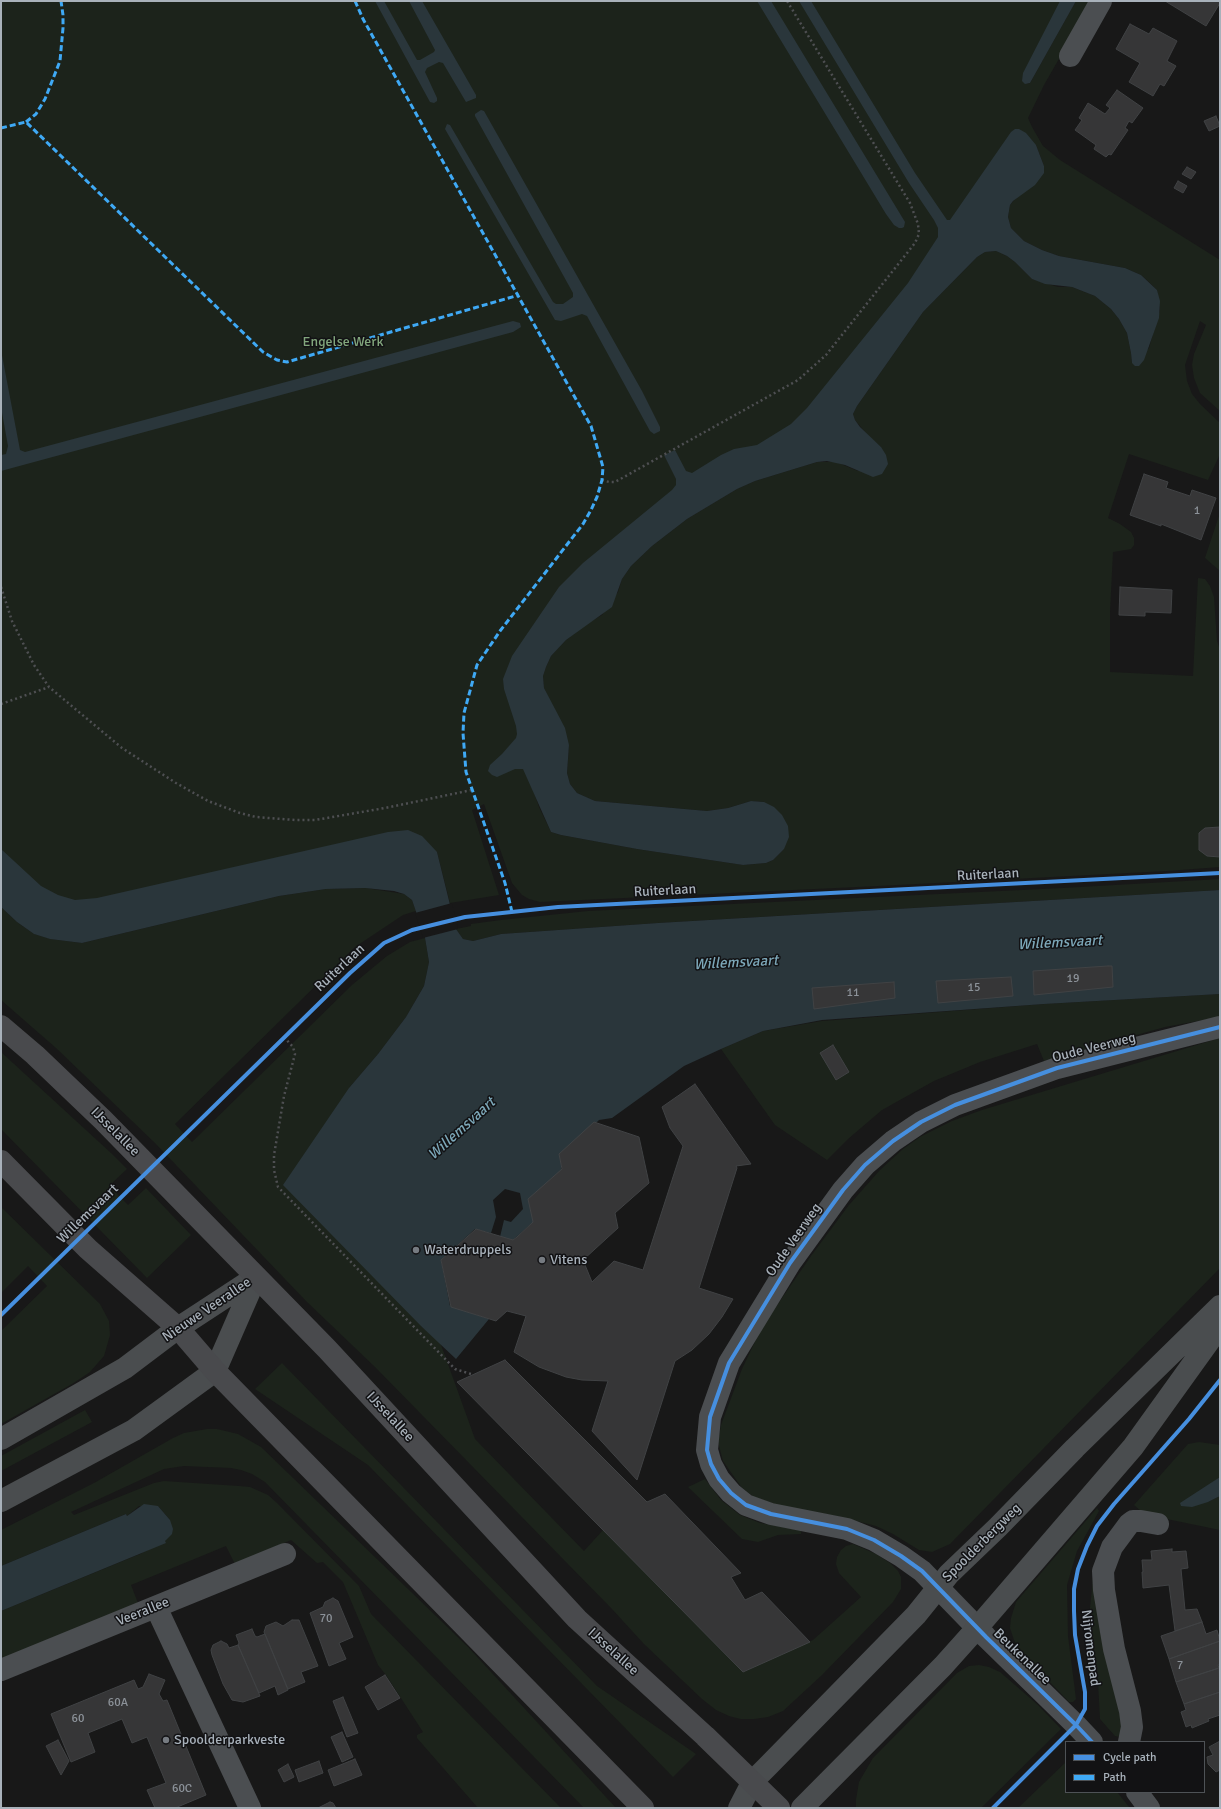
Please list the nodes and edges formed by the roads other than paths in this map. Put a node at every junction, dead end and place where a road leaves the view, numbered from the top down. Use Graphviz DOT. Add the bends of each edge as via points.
graph roads {
  1 [pos="1101,1"];
  2 [pos="1070,56"];
  3 [pos="1,1026"];
  4 [pos="1220,1027"];
  5 [pos="1,1161"];
  6 [pos="256,1277"];
  7 [pos="1220,1306"];
  8 [pos="1220,1326"];
  9 [pos="178,1328"];
  10 [pos="215,1371"];
  11 [pos="1,1439"];
  12 [pos="1,1501"];
  13 [pos="1158,1524"];
  14 [pos="286,1554"];
  15 [pos="938,1587"];
  16 [pos="156,1607"];
  17 [pos="977,1628"];
  18 [pos="1,1670"];
  19 [pos="1091,1741"];
  20 [pos="1130,1741"];
  21 [pos="753,1782"];
  22 [pos="1138,1793"];
  23 [pos="250,1808"];
  24 [pos="643,1808"];
  25 [pos="739,1808"];
  26 [pos="779,1808"];
  27 [pos="802,1808"];
  28 [pos="1149,1808"];
  1 -- 2 [label="street"];
  3 -- 6 [label="main road, IJsselallee" via="103,1120"];
  4 -- 15 [label="street, Oude Veerweg" via="1057,1068 955,1105 921,1122 892,1141 865,1165 843,1190 790,1263 729,1363 710,1417 707,1450 711,1464 731,1493 746,1505 771,1514 847,1529 874,1540 922,1571"];
  5 -- 9 [label="main road" via="88,1249"];
  6 -- 9 [label="main road, Nieuwe Veerallee"];
  6 -- 10 [label="main road, Nieuwe Veerallee"];
  6 -- 21 [label="main road, IJsselallee" via="328,1349 577,1619"];
  7 -- 15 [label="main road, Spoolderbergweg"];
  8 -- 17 [label="main road" via="1133,1447"];
  9 -- 10 [label="main road"];
  9 -- 11 [label="main road, Nieuwe Veerallee" via="125,1368"];
  10 -- 12 [label="main road" via="134,1430"];
  10 -- 24 [label="main road"];
  13 -- 20 [label="street" via="1133,1521 1129,1524 1112,1547 1104,1571 1104,1590 1114,1649 1130,1711"];
  14 -- 16 [label="street, Veerallee"];
  15 -- 17 [label="street, Beukenallee"];
  15 -- 21 [label="main road, Spoolderbergweg" via="916,1615"];
  16 -- 18 [label="street, Veerallee"];
  16 -- 23 [label="street"];
  17 -- 19 [label="street, Beukenallee"];
  17 -- 27 [label="main road" via="943,1666"];
  21 -- 25 [label="main road, Spoolderbergweg"];
  21 -- 26 [label="main road, IJsselallee"];
  22 -- 28 [label="street"];
}
